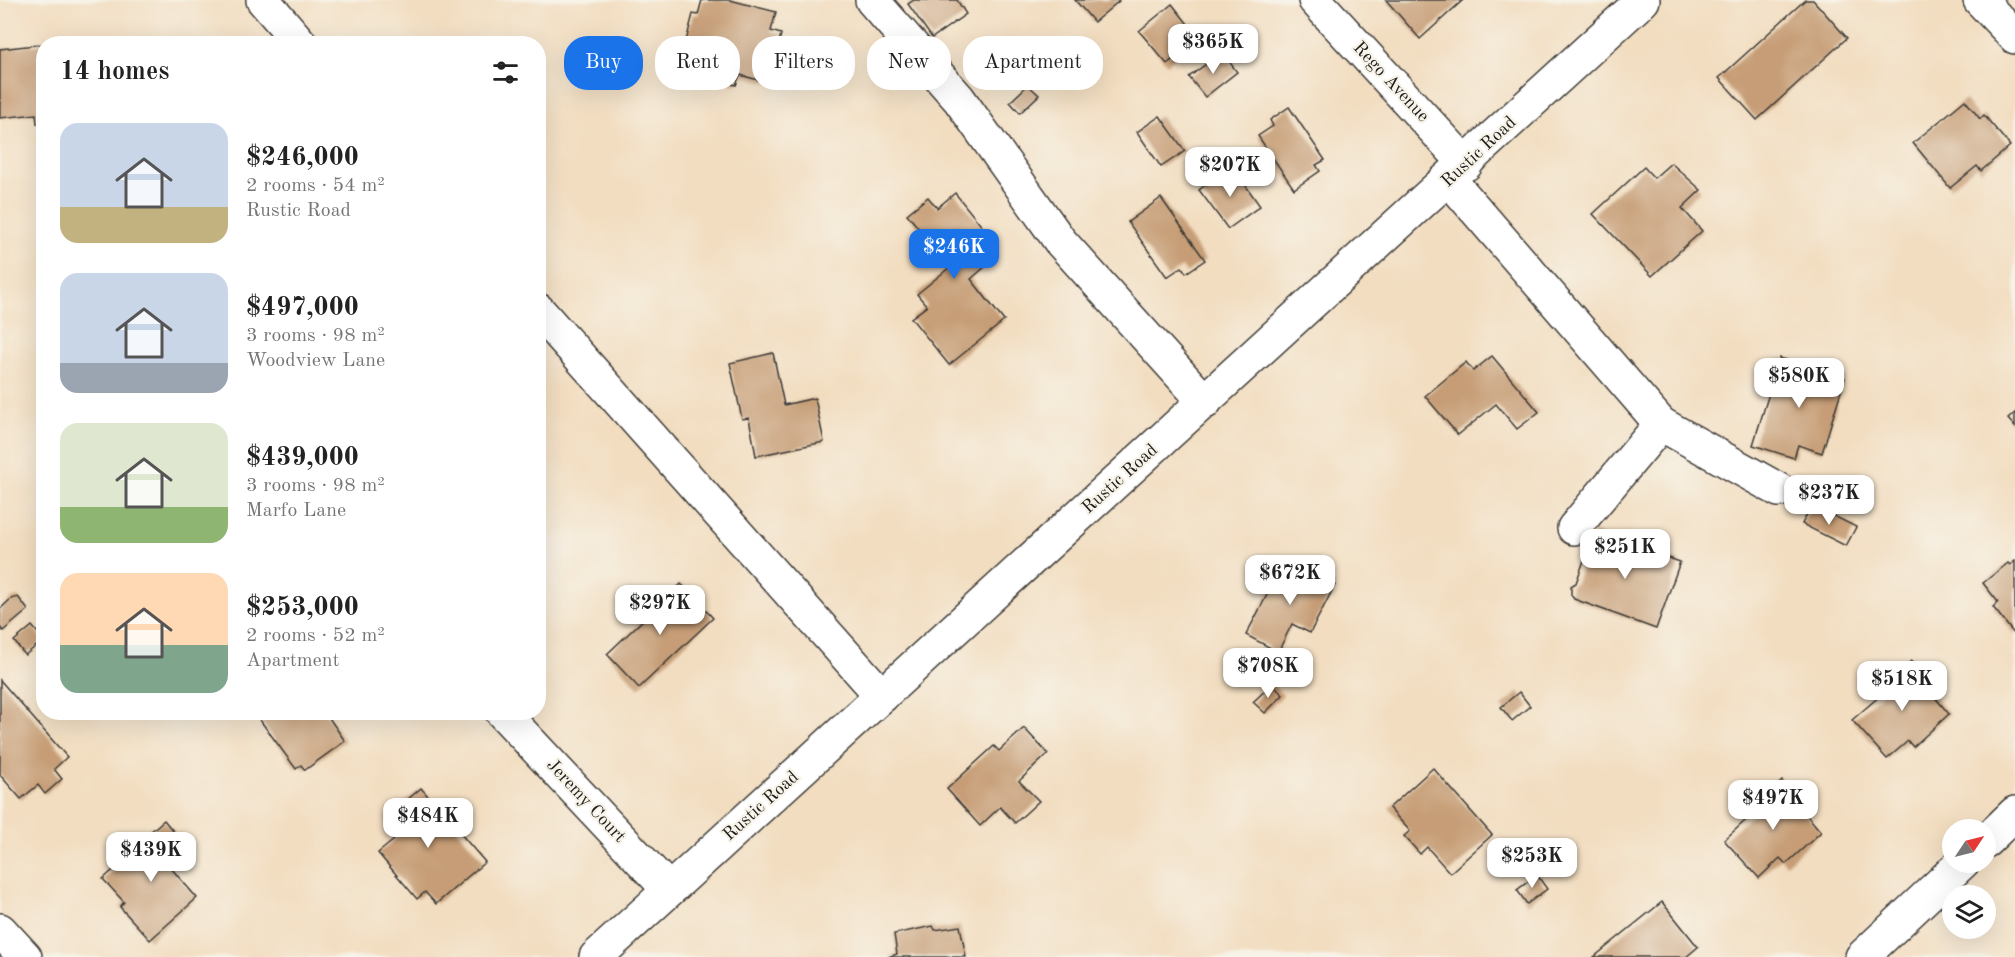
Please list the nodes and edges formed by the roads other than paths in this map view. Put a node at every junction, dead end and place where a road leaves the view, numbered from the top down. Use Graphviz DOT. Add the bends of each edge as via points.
graph roads {
  1 [pos="263,0"];
  2 [pos="873,0"];
  3 [pos="1315,0"];
  4 [pos="1644,0"];
  5 [pos="1980,0"];
  6 [pos="294,36"];
  7 [pos="2015,37"];
  8 [pos="1458,172"];
  9 [pos="546,319"];
  10 [pos="1205,402"];
  11 [pos="1661,424"];
  12 [pos="1779,490"];
  13 [pos="1574,528"];
  14 [pos="882,696"];
  15 [pos="510,720"];
  16 [pos="2015,813"];
  17 [pos="1996,831"];
  18 [pos="1951,873"];
  19 [pos="669,890"];
  20 [pos="0,930"];
  21 [pos="25,957"];
  22 [pos="596,957"];
  23 [pos="1862,957"];
  1 -- 6 [label="street"];
  2 -- 10 [label="street" via="959,99 1060,241"];
  3 -- 8 [label="street, Rego Avenue"];
  4 -- 8 [label="street, Rustic Road"];
  5 -- 7 [label="street"];
  8 -- 10 [label="street, Rustic Road"];
  8 -- 11 [label="street, Rego Avenue"];
  9 -- 14 [label="street"];
  10 -- 14 [label="street, Rustic Road"];
  11 -- 12 [label="street, Rego Avenue"];
  11 -- 13 [label="street"];
  14 -- 19 [label="street, Rustic Road"];
  15 -- 19 [label="street, Jeremy Court"];
  16 -- 17 [label="street"];
  18 -- 23 [label="street"];
  19 -- 22 [label="street, Rustic Road"];
  20 -- 21 [label="street"];
}
